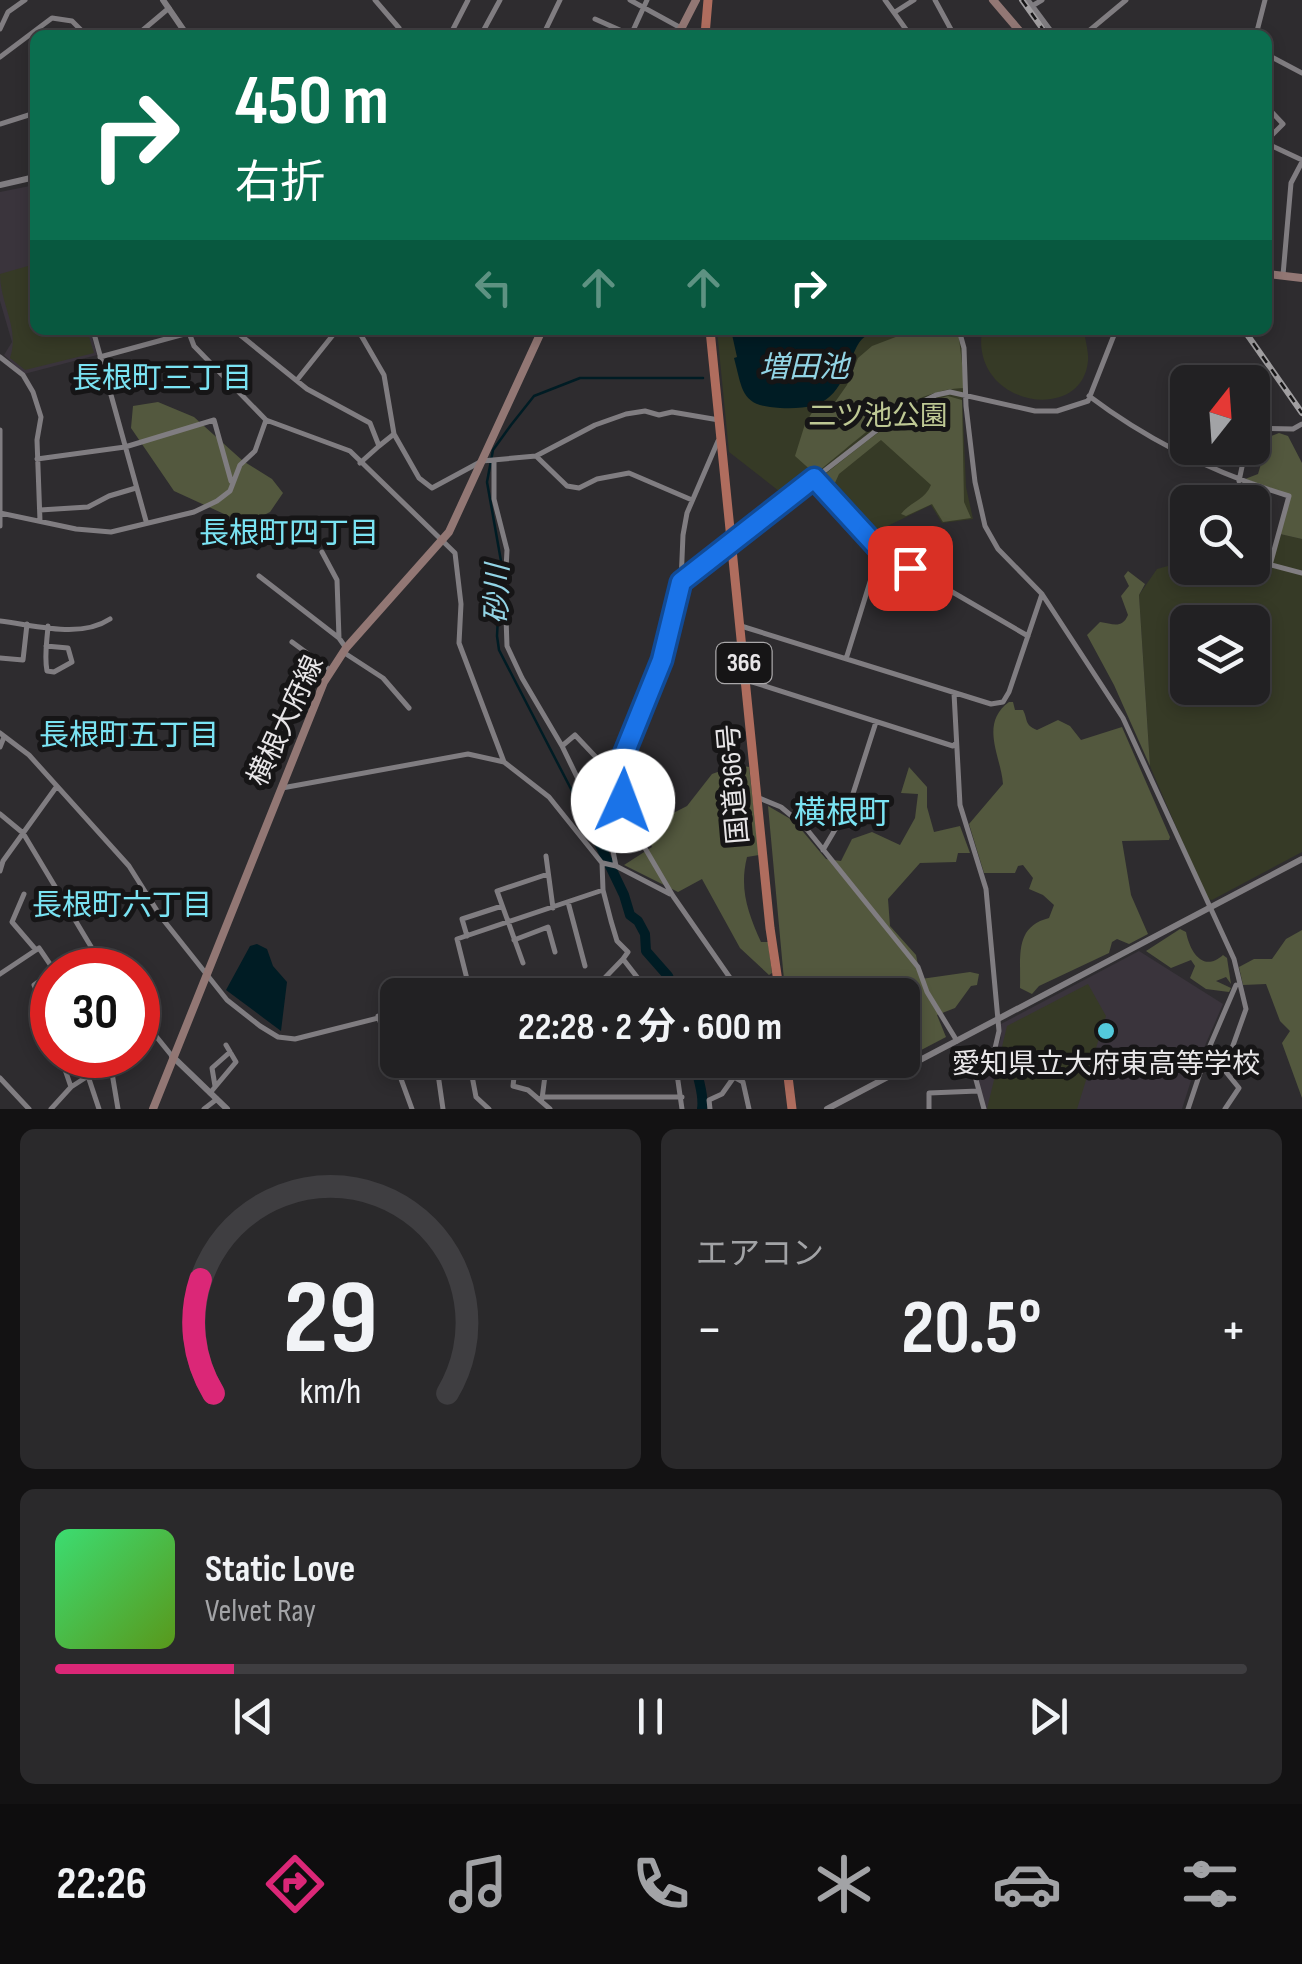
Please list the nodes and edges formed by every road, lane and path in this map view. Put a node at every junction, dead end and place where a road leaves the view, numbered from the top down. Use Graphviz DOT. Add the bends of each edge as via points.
graph roads {
  1 [pos="24,0"];
  2 [pos="163,0"];
  3 [pos="375,0"];
  4 [pos="468,0"];
  5 [pos="500,0"];
  6 [pos="560,0"];
  7 [pos="630,0"];
  8 [pos="696,0"];
  9 [pos="708,0"];
  10 [pos="885,0"];
  11 [pos="914,0"];
  12 [pos="936,0"];
  13 [pos="993,0"];
  14 [pos="1042,0"];
  15 [pos="1126,0"];
  16 [pos="1266,0"];
  17 [pos="646,3"];
  18 [pos="1030,3"];
  19 [pos="169,8"];
  20 [pos="894,12"];
  21 [pos="595,18"];
  22 [pos="0,28"];
  23 [pos="36,30"];
  24 [pos="81,30"];
  25 [pos="142,30"];
  26 [pos="183,30"];
  27 [pos="397,30"];
  28 [pos="453,30"];
  29 [pos="484,30"];
  30 [pos="548,30"];
  31 [pos="620,30"];
  32 [pos="633,30"];
  33 [pos="679,30"];
  34 [pos="681,30"];
  35 [pos="705,30"];
  36 [pos="907,30"];
  37 [pos="951,30"];
  38 [pos="1018,30"];
  39 [pos="1050,30"];
  40 [pos="1090,30"];
  41 [pos="1257,30"];
  42 [pos="30,34"];
  43 [pos="0,57"];
  44 [pos="1272,57"];
  45 [pos="1302,73"];
  46 [pos="1272,112"];
  47 [pos="30,115"];
  48 [pos="0,124"];
  49 [pos="1272,138"];
  50 [pos="1272,144"];
  51 [pos="1302,161"];
  52 [pos="30,178"];
  53 [pos="0,184"];
  54 [pos="1272,275"];
  55 [pos="1283,276"];
  56 [pos="1302,278"];
  57 [pos="94,335"];
  58 [pos="177,335"];
  59 [pos="189,335"];
  60 [pos="240,335"];
  61 [pos="333,335"];
  62 [pos="361,335"];
  63 [pos="540,335"];
  64 [pos="710,335"];
  65 [pos="960,335"];
  66 [pos="1114,335"];
  67 [pos="100,356"];
  68 [pos="0,357"];
  69 [pos="297,380"];
  70 [pos="966,396"];
  71 [pos="1089,396"];
  72 [pos="266,420"];
  73 [pos="719,420"];
  74 [pos="1300,425"];
  75 [pos="0,430"];
  76 [pos="1270,430"];
  77 [pos="394,434"];
  78 [pos="721,440"];
  79 [pos="379,446"];
  80 [pos="125,447"];
  81 [pos="0,452"];
  82 [pos="536,456"];
  83 [pos="38,459"];
  84 [pos="482,461"];
  85 [pos="494,461"];
  86 [pos="360,463"];
  87 [pos="1243,465"];
  88 [pos="814,478"];
  89 [pos="232,481"];
  90 [pos="1240,481"];
  91 [pos="1253,485"];
  92 [pos="136,488"];
  93 [pos="1270,490"];
  94 [pos="692,500"];
  95 [pos="40,510"];
  96 [pos="0,513"];
  97 [pos="40,520"];
  98 [pos="146,521"];
  99 [pos="0,526"];
  100 [pos="444,540"];
  101 [pos="732,543"];
  102 [pos="880,550"];
  103 [pos="322,552"];
  104 [pos="1270,565"];
  105 [pos="1302,573"];
  106 [pos="260,576"];
  107 [pos="681,582"];
  108 [pos="1042,594"];
  109 [pos="110,619"];
  110 [pos="0,621"];
  111 [pos="27,624"];
  112 [pos="48,626"];
  113 [pos="740,626"];
  114 [pos="1028,636"];
  115 [pos="339,638"];
  116 [pos="292,642"];
  117 [pos="46,646"];
  118 [pos="344,650"];
  119 [pos="0,658"];
  120 [pos="846,659"];
  121 [pos="330,670"];
  122 [pos="746,680"];
  123 [pos="954,694"];
  124 [pos="410,708"];
  125 [pos="876,722"];
  126 [pos="1,735"];
  127 [pos="955,744"];
  128 [pos="562,746"];
  129 [pos="0,747"];
  130 [pos="504,762"];
  131 [pos="622,770"];
  132 [pos="56,786"];
  133 [pos="280,789"];
  134 [pos="759,798"];
  135 [pos="0,814"];
  136 [pos="23,833"];
  137 [pos="823,850"];
  138 [pos="546,856"];
  139 [pos="1302,859"];
  140 [pos="602,864"];
  141 [pos="614,866"];
  142 [pos="0,868"];
  143 [pos="548,874"];
  144 [pos="603,890"];
  145 [pos="24,894"];
  146 [pos="672,896"];
  147 [pos="568,902"];
  148 [pos="502,906"];
  149 [pos="553,908"];
  150 [pos="1208,908"];
  151 [pos="508,923"];
  152 [pos="467,936"];
  153 [pos="514,940"];
  154 [pos="34,948"];
  155 [pos="90,948"];
  156 [pos="555,952"];
  157 [pos="30,954"];
  158 [pos="624,959"];
  159 [pos="523,962"];
  160 [pos="585,966"];
  161 [pos="206,971"];
  162 [pos="0,974"];
  163 [pos="466,978"];
  164 [pos="605,978"];
  165 [pos="639,978"];
  166 [pos="730,978"];
  167 [pos="777,978"];
  168 [pos="1237,982"];
  169 [pos="378,1016"];
  170 [pos="997,1020"];
  171 [pos="380,1022"];
  172 [pos="160,1041"];
  173 [pos="957,1041"];
  174 [pos="172,1056"];
  175 [pos="0,1078"];
  176 [pos="69,1078"];
  177 [pos="113,1078"];
  178 [pos="400,1078"];
  179 [pos="439,1078"];
  180 [pos="473,1078"];
  181 [pos="514,1078"];
  182 [pos="545,1078"];
  183 [pos="679,1078"];
  184 [pos="788,1078"];
  185 [pos="72,1087"];
  186 [pos="978,1091"];
  187 [pos="214,1093"];
  188 [pos="682,1097"];
  189 [pos="542,1100"];
  190 [pos="30,1109"];
  191 [pos="51,1109"];
  192 [pos="99,1109"];
  193 [pos="118,1109"];
  194 [pos="153,1109"];
  195 [pos="204,1109"];
  196 [pos="228,1109"];
  197 [pos="412,1109"];
  198 [pos="443,1109"];
  199 [pos="489,1109"];
  200 [pos="550,1109"];
  201 [pos="682,1109"];
  202 [pos="710,1109"];
  203 [pos="749,1109"];
  204 [pos="792,1109"];
  205 [pos="827,1109"];
  206 [pos="929,1109"];
  207 [pos="984,1109"];
  208 [pos="1188,1109"];
  209 [pos="1225,1109"];
  1 -- 22 [label="street"];
  2 -- 19 [label="street"];
  3 -- 27 [label="street"];
  4 -- 28 [label="street"];
  5 -- 29 [label="street"];
  6 -- 30 [label="street"];
  7 -- 17 [label="street"];
  8 -- 34 [label="main road"];
  9 -- 35 [label="highway"];
  10 -- 20 [label="street"];
  11 -- 20 [label="street"];
  12 -- 37 [label="street"];
  13 -- 38 [label="main road"];
  14 -- 18 [label="street"];
  15 -- 40 [label="street"];
  16 -- 41 [label="street"];
  17 -- 32 [label="street"];
  17 -- 33 [label="street"];
  18 -- 39 [label="street"];
  19 -- 25 [label="street"];
  19 -- 26 [label="street"];
  20 -- 36 [label="street"];
  21 -- 31 [label="street"];
  23 -- 24 [label="street" via="52,18"];
  42 -- 43 [label="street"];
  44 -- 45 [label="street"];
  46 -- 49 [label="street" via="1284,124"];
  47 -- 48 [label="street"];
  50 -- 51 [label="street"];
  51 -- 55 [label="street" via="1291,183"];
  52 -- 53 [label="street"];
  54 -- 55 [label="main road"];
  55 -- 56 [label="main road"];
  57 -- 67 [label="street"];
  58 -- 67 [label="street"];
  59 -- 72 [label="street"];
  60 -- 69 [label="street"];
  61 -- 69 [label="street"];
  62 -- 77 [label="street" via="384,375"];
  63 -- 84 [label="main road, 横根大府線"];
  64 -- 73 [label="highway, 国道366号 / 366"];
  65 -- 70 [label="street"];
  66 -- 71 [label="street"];
  67 -- 80 [label="street"];
  68 -- 83 [label="street" via="33,392 42,417"];
  69 -- 79 [label="street" via="370,423"];
  70 -- 71 [label="street" via="1058,412"];
  70 -- 88 [label="street" via="936,395 899,412"];
  70 -- 108 [label="street" via="985,526"];
  71 -- 90 [label="street" via="1156,441"];
  72 -- 86 [label="street" via="350,450"];
  72 -- 89 [label="street" via="255,451"];
  73 -- 78 [label="highway, 国道366号 / 366"];
  73 -- 82 [label="street" via="626,414"];
  74 -- 76 [label="street"];
  75 -- 81 [label="street"];
  77 -- 79 [label="street"];
  77 -- 84 [label="street" via="432,488"];
  78 -- 94 [label="street"];
  78 -- 101 [label="highway, 国道366号 / 366"];
  79 -- 86 [label="street"];
  80 -- 83 [label="street"];
  80 -- 89 [label="street" via="214,420"];
  80 -- 92 [label="street"];
  81 -- 96 [label="street"];
  82 -- 85 [label="street"];
  82 -- 94 [label="street" via="566,486 630,473"];
  83 -- 95 [label="street"];
  84 -- 85 [label="street"];
  84 -- 100 [label="main road, 横根大府線"];
  85 -- 128 [label="street" via="494,499 507,550 507,646"];
  86 -- 100 [label="street"];
  87 -- 90 [label="street"];
  88 -- 101 [label="street"];
  88 -- 102 [label="street"];
  89 -- 98 [label="street" via="217,501 194,512"];
  90 -- 91 [label="street"];
  92 -- 95 [label="street" via="88,507"];
  92 -- 98 [label="street"];
  93 -- 104 [label="street" via="1288,496"];
  94 -- 107 [label="street"];
  95 -- 97 [label="street"];
  96 -- 97 [label="street"];
  96 -- 99 [label="street"];
  97 -- 98 [label="street" via="110,532"];
  100 -- 118 [label="main road, 横根大府線"];
  100 -- 130 [label="street" via="457,562 459,643"];
  101 -- 107 [label="street"];
  101 -- 113 [label="highway, 国道366号 / 366"];
  102 -- 114 [label="street"];
  102 -- 120 [label="street"];
  103 -- 115 [label="street" via="337,580"];
  104 -- 105 [label="street"];
  106 -- 115 [label="street"];
  107 -- 131 [label="street" via="662,660"];
  108 -- 114 [label="street"];
  108 -- 150 [label="street" via="1122,718"];
  109 -- 112 [label="street" via="96,628"];
  110 -- 111 [label="street"];
  111 -- 112 [label="street"];
  111 -- 119 [label="street" via="23,660"];
  112 -- 117 [label="street"];
  113 -- 120 [label="street"];
  113 -- 122 [label="highway, 国道366号 / 366"];
  114 -- 123 [label="street" via="1003,702"];
  115 -- 118 [label="street"];
  116 -- 121 [label="street"];
  117 -- 117 [label="street" via="49,673 72,662 68,648"];
  118 -- 121 [label="main road, 横根大府線"];
  118 -- 124 [label="street"];
  120 -- 123 [label="street"];
  121 -- 133 [label="main road, 横根大府線"];
  122 -- 125 [label="street"];
  122 -- 134 [label="highway, 国道366号 / 366"];
  123 -- 127 [label="street"];
  125 -- 127 [label="street"];
  125 -- 137 [label="street" via="849,806"];
  126 -- 129 [label="street"];
  126 -- 132 [label="street"];
  127 -- 170 [label="street" via="962,819 986,889"];
  128 -- 131 [label="street" via="575,735 609,771"];
  128 -- 141 [label="street" via="613,851"];
  130 -- 133 [label="street" via="468,754"];
  130 -- 140 [label="street" via="548,796"];
  131 -- 146 [label="street" via="628,816"];
  132 -- 136 [label="street"];
  132 -- 161 [label="street" via="130,866"];
  133 -- 161 [label="main road, 横根大府線"];
  134 -- 137 [label="street" via="795,818"];
  134 -- 167 [label="highway, 国道366号 / 366"];
  135 -- 136 [label="street"];
  136 -- 142 [label="street"];
  136 -- 155 [label="street"];
  137 -- 173 [label="street" via="918,967"];
  138 -- 143 [label="street"];
  139 -- 150 [label="street"];
  140 -- 141 [label="street"];
  140 -- 144 [label="street"];
  141 -- 146 [label="street"];
  143 -- 148 [label="street" via="497,892"];
  143 -- 149 [label="street"];
  144 -- 147 [label="street"];
  144 -- 158 [label="street" via="617,940 628,952"];
  145 -- 154 [label="street" via="12,922"];
  146 -- 166 [label="street"];
  147 -- 149 [label="street"];
  147 -- 160 [label="street"];
  148 -- 151 [label="street"];
  148 -- 152 [label="street" via="462,919"];
  149 -- 151 [label="street"];
  150 -- 168 [label="street" via="1234,959"];
  150 -- 170 [label="street"];
  151 -- 152 [label="street"];
  151 -- 153 [label="street"];
  152 -- 163 [label="street" via="456,939"];
  153 -- 156 [label="street" via="548,927"];
  153 -- 159 [label="street"];
  157 -- 162 [label="street"];
  158 -- 164 [label="street"];
  158 -- 165 [label="street"];
  161 -- 169 [label="street" via="227,1000 285,1039"];
  161 -- 174 [label="main road, 横根大府線"];
  168 -- 208 [label="street"];
  168 -- 209 [label="street" via="1246,1009 1226,1072 1239,1088"];
  169 -- 171 [label="street"];
  170 -- 173 [label="street"];
  170 -- 186 [label="street" via="993,1057 975,1076"];
  172 -- 174 [label="street"];
  173 -- 205 [label="street"];
  174 -- 187 [label="street"];
  174 -- 194 [label="main road, 横根大府線"];
  175 -- 190 [label="street"];
  176 -- 185 [label="street"];
  177 -- 193 [label="street"];
  178 -- 197 [label="street"];
  179 -- 198 [label="street"];
  180 -- 199 [label="street" via="476,1096"];
  181 -- 189 [label="street" via="513,1086"];
  182 -- 189 [label="street"];
  183 -- 188 [label="street"];
  184 -- 204 [label="highway"];
  185 -- 191 [label="street"];
  185 -- 192 [label="street" via="88,1076"];
  186 -- 206 [label="street" via="929,1093"];
  186 -- 207 [label="street"];
  187 -- 187 [label="street" via="236,1062 228,1049 212,1068"];
  187 -- 195 [label="street"];
  187 -- 196 [label="street"];
  188 -- 189 [label="street"];
  188 -- 201 [label="street"];
  189 -- 200 [label="street"];
  202 -- 203 [label="street" via="709,1100 734,1078 742,1082"];
}
